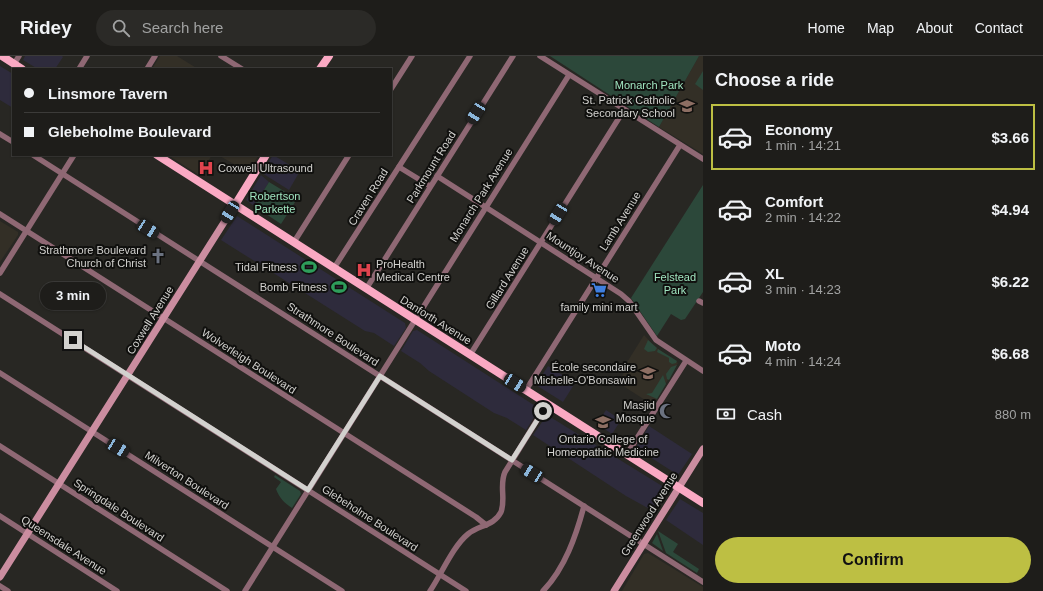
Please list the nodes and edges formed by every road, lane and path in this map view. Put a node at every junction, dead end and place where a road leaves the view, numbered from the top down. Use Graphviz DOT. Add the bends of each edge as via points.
graph roads {
  1 [pos="2,56"];
  2 [pos="19,56"];
  3 [pos="87,56"];
  4 [pos="155,56"];
  5 [pos="222,56"];
  6 [pos="329,56"];
  7 [pos="412,56"];
  8 [pos="470,56"];
  9 [pos="513,56"];
  10 [pos="540,56"];
  11 [pos="14,64"];
  12 [pos="20,68"];
  13 [pos="80,68"];
  14 [pos="148,68"];
  15 [pos="240,68"];
  16 [pos="321,68"];
  17 [pos="569,75"];
  18 [pos="392,87"];
  19 [pos="624,110"];
  20 [pos="0,134"];
  21 [pos="12,141"];
  22 [pos="680,145"];
  23 [pos="35,156"];
  24 [pos="73,156"];
  25 [pos="159,156"];
  26 [pos="265,156"];
  27 [pos="348,156"];
  28 [pos="703,159"];
  29 [pos="400,167"];
  30 [pos="62,174"];
  31 [pos="436,176"];
  32 [pos="430,186"];
  33 [pos="235,205"];
  34 [pos="486,207"];
  35 [pos="0,214"];
  36 [pos="26,231"];
  37 [pos="294,242"];
  38 [pos="541,242"];
  39 [pos="199,261"];
  40 [pos="334,268"];
  41 [pos="0,273"];
  42 [pos="596,278"];
  43 [pos="366,289"];
  44 [pos="0,294"];
  45 [pos="164,318"];
  46 [pos="415,320"];
  47 [pos="470,355"];
  48 [pos="686,361"];
  49 [pos="703,371"];
  50 [pos="0,373"];
  51 [pos="128,375"];
  52 [pos="380,376"];
  53 [pos="526,390"];
  54 [pos="548,404"];
  55 [pos="92,432"];
  56 [pos="344,433"];
  57 [pos="0,446"];
  58 [pos="703,449"];
  59 [pos="627,454"];
  60 [pos="512,460"];
  61 [pos="59,484"];
  62 [pos="678,488"];
  63 [pos="308,490"];
  64 [pos="703,503"];
  65 [pos="584,506"];
  66 [pos="0,516"];
  67 [pos="486,525"];
  68 [pos="27,534"];
  69 [pos="644,544"];
  70 [pos="273,547"];
  71 [pos="440,575"];
  72 [pos="0,577"];
  73 [pos="703,582"];
  74 [pos="0,586"];
  75 [pos="8,591"];
  76 [pos="117,591"];
  77 [pos="227,591"];
  78 [pos="245,591"];
  79 [pos="342,591"];
  80 [pos="430,591"];
  81 [pos="466,591"];
  82 [pos="543,591"];
  83 [pos="614,591"];
  1 -- 11 [label="main road"];
  2 -- 11 [label="street"];
  3 -- 13 [label="street"];
  4 -- 14 [label="street"];
  5 -- 15 [label="street"];
  6 -- 16 [label="main road"];
  7 -- 18 [label="street"];
  8 -- 29 [label="street, Craven Road"];
  9 -- 31 [label="street, Parkmount Road"];
  10 -- 17 [label="street"];
  11 -- 12 [label="main road"];
  17 -- 19 [label="street"];
  17 -- 34 [label="street, Monarch Park Avenue"];
  19 -- 22 [label="street"];
  19 -- 38 [label="street, Gillard Avenue"];
  20 -- 21 [label="street"];
  22 -- 28 [label="street"];
  22 -- 42 [label="street, Lamb Avenue"];
  23 -- 30 [label="street, Strathmore Boulevard"];
  24 -- 30 [label="street"];
  25 -- 33 [label="main road, Danforth Avenue"];
  26 -- 33 [label="main road, Coxwell Avenue"];
  27 -- 37 [label="street"];
  29 -- 32 [label="street"];
  29 -- 40 [label="street, Craven Road"];
  30 -- 36 [label="street"];
  30 -- 39 [label="street, Strathmore Boulevard"];
  31 -- 32 [label="street, Parkmount Road"];
  31 -- 34 [label="street, Mountjoy Avenue"];
  32 -- 43 [label="street, Parkmount Road"];
  33 -- 37 [label="main road, Danforth Avenue"];
  33 -- 39 [label="main road, Coxwell Avenue"];
  34 -- 38 [label="street, Mountjoy Avenue"];
  34 -- 46 [label="street, Monarch Park Avenue"];
  35 -- 36 [label="street, Wolverleigh Boulevard"];
  36 -- 41 [label="street"];
  36 -- 45 [label="street, Wolverleigh Boulevard"];
  37 -- 40 [label="main road, Danforth Avenue"];
  38 -- 42 [label="street, Mountjoy Avenue"];
  38 -- 47 [label="street, Gillard Avenue"];
  39 -- 45 [label="main road, Coxwell Avenue"];
  39 -- 52 [label="street, Strathmore Boulevard"];
  40 -- 43 [label="main road, Danforth Avenue"];
  42 -- 48 [label="street, Mountjoy Avenue" via="626,299 656,340"];
  42 -- 53 [label="street, Lamb Avenue"];
  43 -- 46 [label="main road, Danforth Avenue"];
  44 -- 51 [label="street, Glebeholme Boulevard"];
  45 -- 51 [label="main road, Coxwell Avenue"];
  45 -- 56 [label="street, Wolverleigh Boulevard"];
  46 -- 47 [label="main road, Danforth Avenue"];
  46 -- 52 [label="street, Monarch Park Avenue"];
  47 -- 53 [label="main road, Danforth Avenue"];
  48 -- 49 [label="street, Mountjoy Avenue"];
  48 -- 59 [label="street"];
  50 -- 55 [label="street, Milverton Boulevard"];
  51 -- 55 [label="main road, Coxwell Avenue"];
  51 -- 63 [label="street, Glebeholme Boulevard"];
  52 -- 56 [label="street, Monarch Park Avenue"];
  52 -- 60 [label="street, Strathmore Boulevard"];
  53 -- 54 [label="main road, Danforth Avenue"];
  54 -- 59 [label="main road, Danforth Avenue"];
  54 -- 60 [label="street"];
  55 -- 61 [label="main road, Coxwell Avenue"];
  55 -- 70 [label="street, Milverton Boulevard"];
  56 -- 63 [label="street, Monarch Park Avenue"];
  56 -- 67 [label="street, Wolverleigh Boulevard" via="476,516"];
  57 -- 61 [label="street, Springdale Boulevard"];
  58 -- 62 [label="main road, Greenwood Avenue"];
  59 -- 62 [label="main road, Danforth Avenue"];
  60 -- 65 [label="street, Strathmore Boulevard"];
  60 -- 67 [label="street" via="503,476 501,510 495,520"];
  61 -- 68 [label="main road, Coxwell Avenue"];
  61 -- 77 [label="street, Springdale Boulevard"];
  62 -- 64 [label="main road, Danforth Avenue"];
  62 -- 69 [label="main road, Greenwood Avenue"];
  63 -- 70 [label="street, Monarch Park Avenue"];
  63 -- 71 [label="street, Glebeholme Boulevard"];
  65 -- 69 [label="street, Strathmore Boulevard"];
  65 -- 82 [label="street" via="569,551"];
  66 -- 68 [label="street, Queensdale Avenue"];
  67 -- 71 [label="street" via="466,535"];
  68 -- 72 [label="main road, Coxwell Avenue"];
  68 -- 76 [label="street, Queensdale Avenue"];
  69 -- 73 [label="street, Strathmore Boulevard"];
  69 -- 83 [label="main road, Greenwood Avenue"];
  70 -- 78 [label="street, Monarch Park Avenue"];
  70 -- 79 [label="street, Milverton Boulevard"];
  71 -- 80 [label="street"];
  71 -- 81 [label="street, Glebeholme Boulevard"];
  74 -- 75 [label="street"];
}
